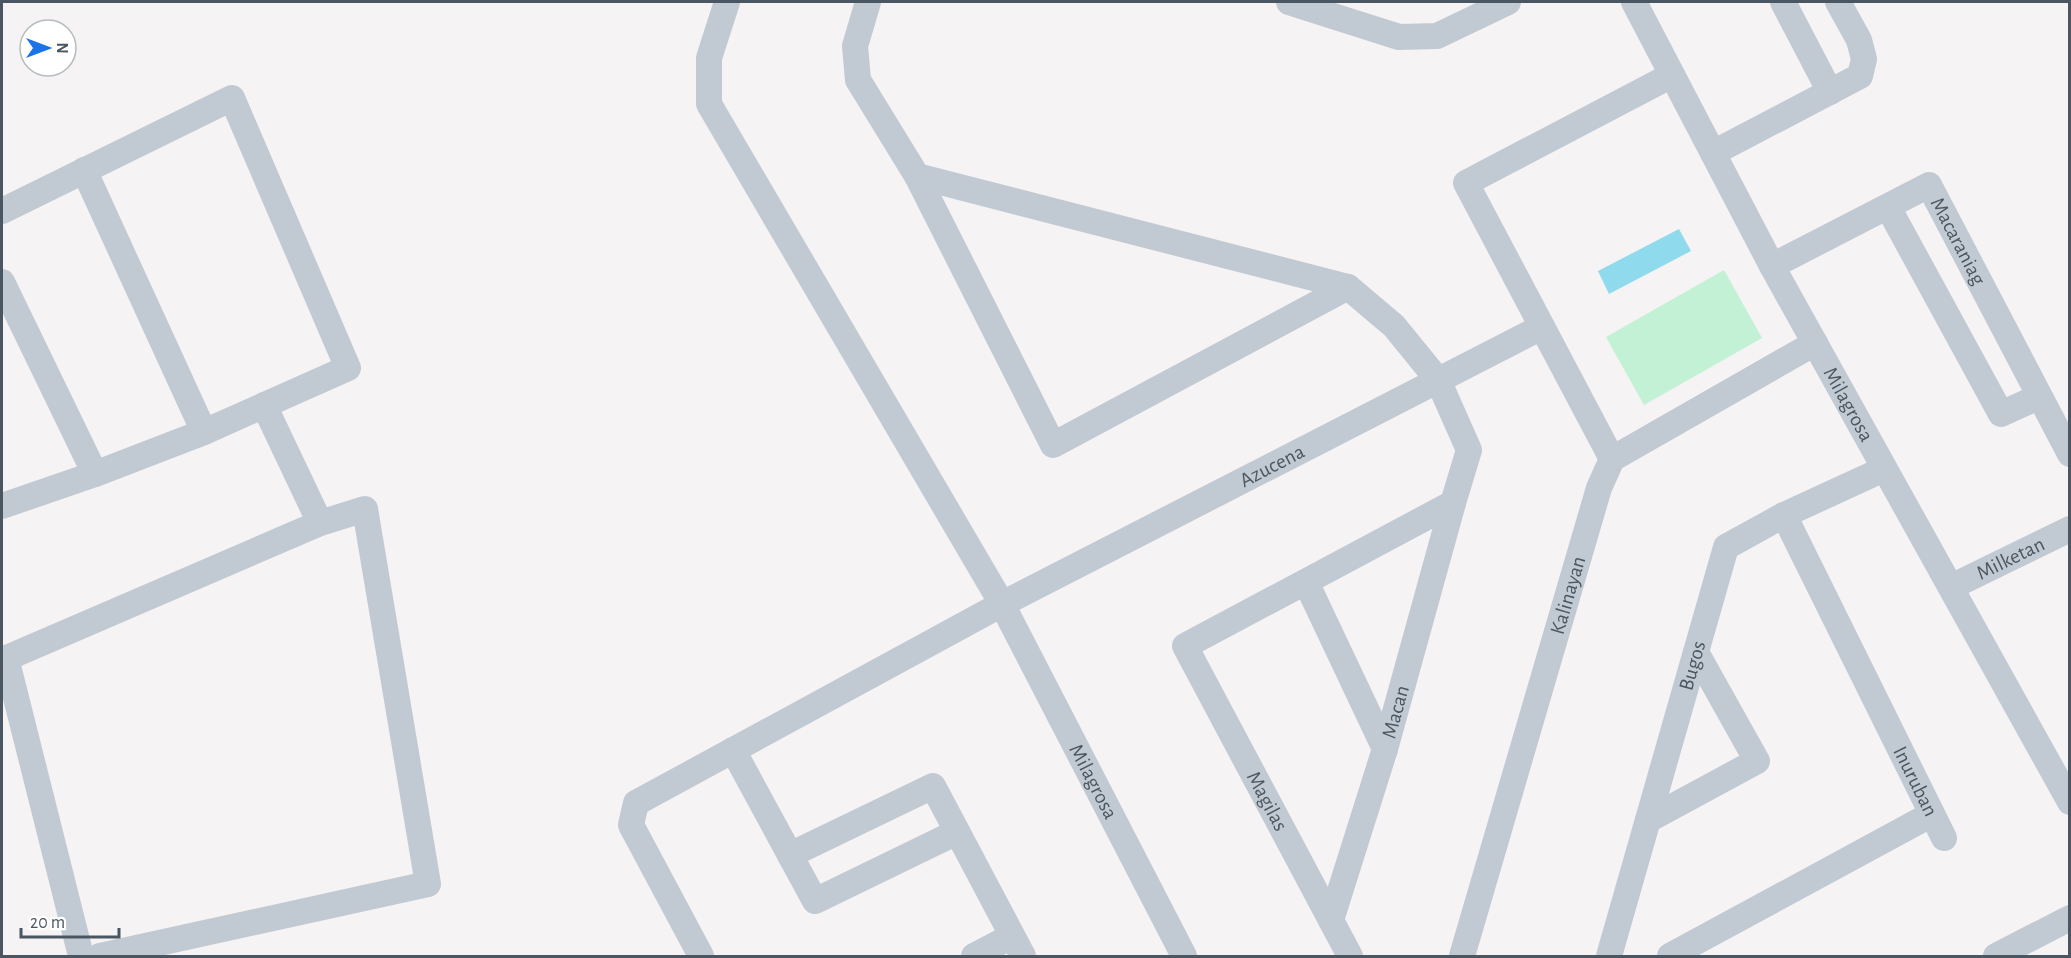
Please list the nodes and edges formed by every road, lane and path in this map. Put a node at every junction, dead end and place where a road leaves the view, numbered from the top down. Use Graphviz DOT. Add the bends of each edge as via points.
graph roads {
  1 [pos="727,2"];
  2 [pos="1289,2"];
  3 [pos="1508,2"];
  4 [pos="1634,2"];
  5 [pos="1782,2"];
  6 [pos="1839,2"];
  7 [pos="863,3"];
  8 [pos="1672,75"];
  9 [pos="1830,92"];
  10 [pos="1713,153"];
  11 [pos="84,170"];
  12 [pos="917,176"];
  13 [pos="1888,207"];
  14 [pos="2,211"];
  15 [pos="1772,266"];
  16 [pos="2,282"];
  17 [pos="1348,287"];
  18 [pos="1542,327"];
  19 [pos="1815,343"];
  20 [pos="1438,380"];
  21 [pos="2038,397"];
  22 [pos="264,405"];
  23 [pos="204,432"];
  24 [pos="2070,454"];
  25 [pos="1612,459"];
  26 [pos="1884,469"];
  27 [pos="94,474"];
  28 [pos="1453,503"];
  29 [pos="2,506"];
  30 [pos="1784,515"];
  31 [pos="320,523"];
  32 [pos="2070,529"];
  33 [pos="1305,582"];
  34 [pos="1951,587"];
  35 [pos="1002,604"];
  36 [pos="1696,652"];
  37 [pos="4,659"];
  38 [pos="1385,749"];
  39 [pos="733,750"];
  40 [pos="2070,802"];
  41 [pos="1932,814"];
  42 [pos="1648,820"];
  43 [pos="957,832"];
  44 [pos="1944,838"];
  45 [pos="790,855"];
  46 [pos="2070,918"];
  47 [pos="1331,920"];
  48 [pos="1017,946"];
  49 [pos="81,957"];
  50 [pos="100,957"];
  51 [pos="701,957"];
  52 [pos="974,957"];
  53 [pos="1184,957"];
  54 [pos="1350,957"];
  55 [pos="1462,957"];
  56 [pos="1609,957"];
  57 [pos="1670,957"];
  58 [pos="1996,957"];
  1 -- 35 [label="street, Milagrosa" via="709,58 709,104"];
  2 -- 3 [label="street" via="1399,37 1437,36"];
  4 -- 8 [label="street, Milagrosa"];
  5 -- 9 [label="street"];
  6 -- 9 [label="street" via="1859,40 1864,59 1860,76"];
  7 -- 12 [label="street" via="855,46 858,80"];
  8 -- 10 [label="street, Milagrosa"];
  8 -- 18 [label="street" via="1466,183"];
  9 -- 10 [label="street"];
  10 -- 15 [label="street, Milagrosa"];
  11 -- 14 [label="street"];
  11 -- 22 [label="street" via="232,98 348,368"];
  11 -- 23 [label="street"];
  12 -- 17 [label="street"];
  12 -- 17 [label="street" via="1053,445"];
  13 -- 15 [label="street, Macaraniag"];
  13 -- 21 [label="street" via="2001,414"];
  13 -- 21 [label="street, Macaraniag" via="1929,185"];
  15 -- 19 [label="street, Milagrosa"];
  16 -- 27 [label="street"];
  17 -- 20 [label="street, Macan" via="1394,326"];
  18 -- 20 [label="street, Azucena"];
  18 -- 25 [label="street"];
  19 -- 25 [label="street"];
  19 -- 26 [label="street, Milagrosa"];
  20 -- 28 [label="street, Macan" via="1469,450"];
  20 -- 35 [label="street, Azucena"];
  21 -- 24 [label="street, Macaraniag"];
  22 -- 23 [label="street"];
  22 -- 31 [label="street"];
  23 -- 27 [label="street"];
  25 -- 55 [label="street, Kalinayan" via="1599,488"];
  26 -- 30 [label="street, Bugos"];
  26 -- 34 [label="street, Milagrosa"];
  27 -- 29 [label="street"];
  28 -- 33 [label="street"];
  28 -- 38 [label="street, Macan"];
  30 -- 36 [label="street, Bugos" via="1726,547"];
  30 -- 41 [label="street, Inuruban"];
  31 -- 37 [label="street"];
  31 -- 50 [label="street" via="365,509 428,884"];
  32 -- 34 [label="street, Milketan"];
  33 -- 38 [label="street"];
  33 -- 47 [label="street, Magilas" via="1185,646"];
  34 -- 40 [label="street, Milagrosa"];
  35 -- 39 [label="street, Azucena"];
  35 -- 53 [label="street, Milagrosa"];
  36 -- 42 [label="street, Bugos"];
  36 -- 42 [label="street" via="1757,761"];
  37 -- 49 [label="street"];
  38 -- 47 [label="street, Macan"];
  39 -- 45 [label="street"];
  39 -- 51 [label="street, Azucena" via="636,803 632,825"];
  41 -- 44 [label="street"];
  41 -- 57 [label="street, Inuruban"];
  42 -- 56 [label="street, Bugos"];
  43 -- 45 [label="street" via="815,901"];
  43 -- 45 [label="street" via="933,786"];
  43 -- 48 [label="street"];
  46 -- 58 [label="street"];
  47 -- 54 [label="street, Magilas"];
  48 -- 52 [label="street"];
}
